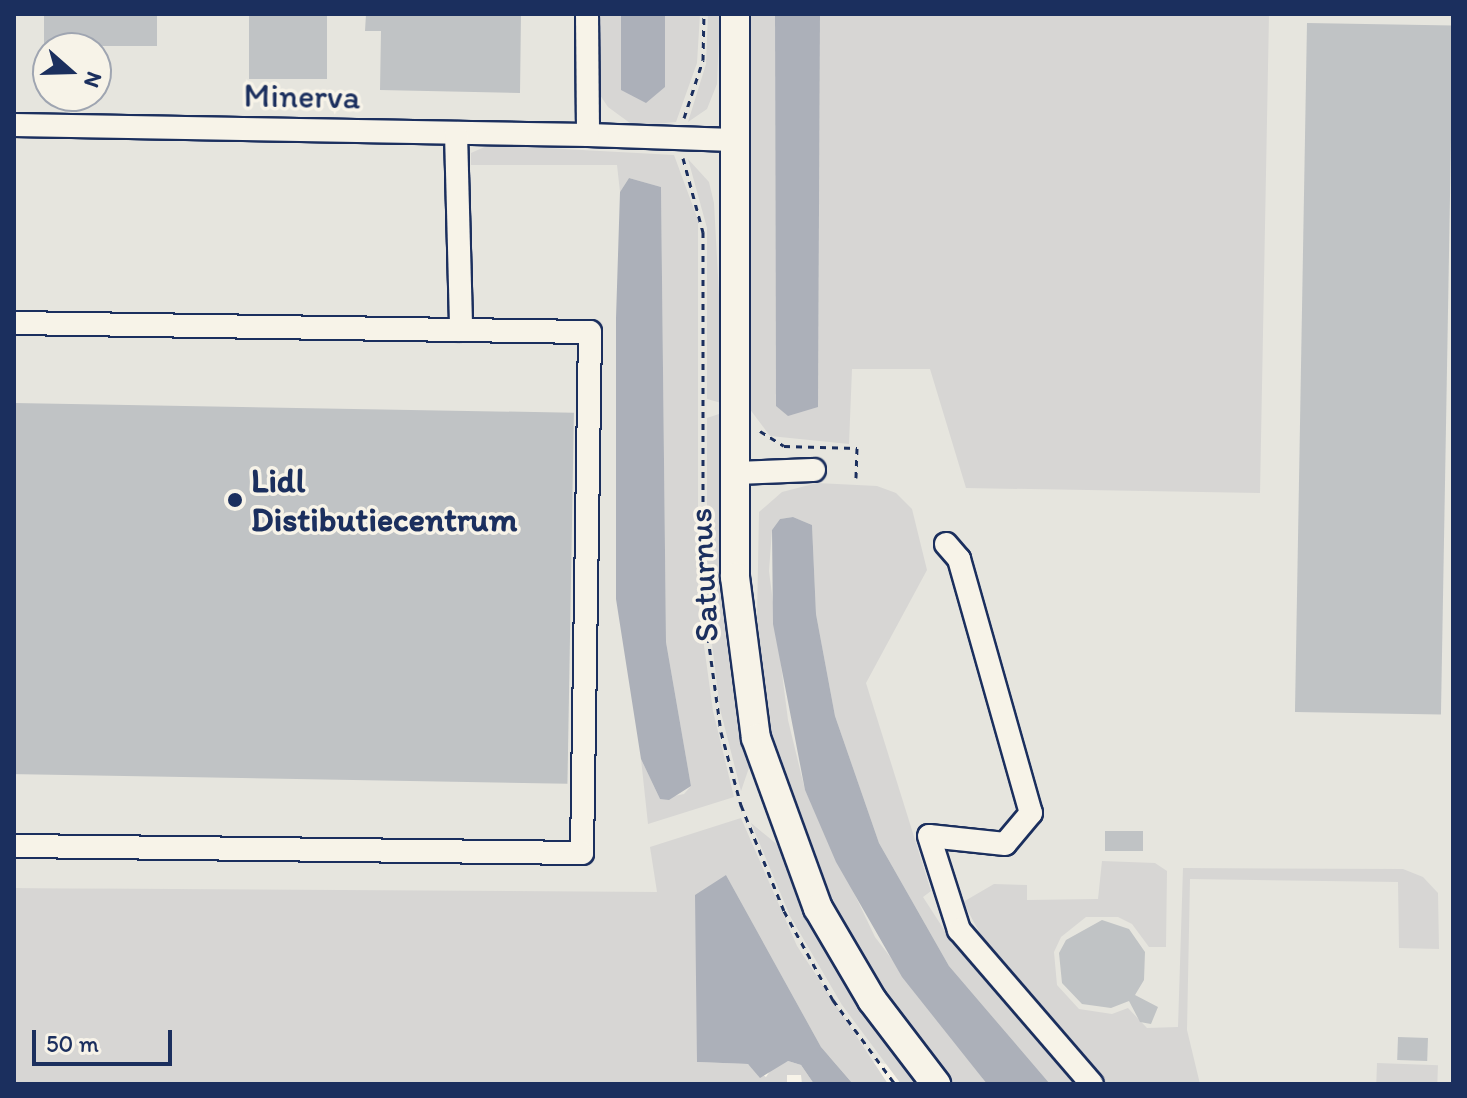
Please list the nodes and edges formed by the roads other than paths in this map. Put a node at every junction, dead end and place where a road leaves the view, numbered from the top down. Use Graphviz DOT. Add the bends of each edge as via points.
graph roads {
  1 [pos="587,14"];
  2 [pos="735,14"];
  3 [pos="14,125"];
  4 [pos="456,133"];
  5 [pos="588,135"];
  6 [pos="733,140"];
  7 [pos="14,323"];
  8 [pos="461,330"];
  9 [pos="814,470"];
  10 [pos="735,473"];
  11 [pos="946,544"];
  12 [pos="14,846"];
  13 [pos="936,1084"];
  14 [pos="1092,1084"];
  1 -- 5 [label="street"];
  2 -- 6 [label="main road, Saturnus"];
  3 -- 4 [label="street, Minerva"];
  4 -- 5 [label="street, Minerva"];
  4 -- 8 [label="street"];
  5 -- 6 [label="street, Minerva"];
  6 -- 10 [label="main road, Saturnus"];
  7 -- 8 [label="street"];
  8 -- 12 [label="street" via="590,332 582,853"];
  9 -- 10 [label="street"];
  10 -- 13 [label="main road, Saturnus" via="744,668 772,793 833,935"];
  11 -- 14 [label="street" via="959,559 1031,813 1005,844 929,836 959,930"];
}
